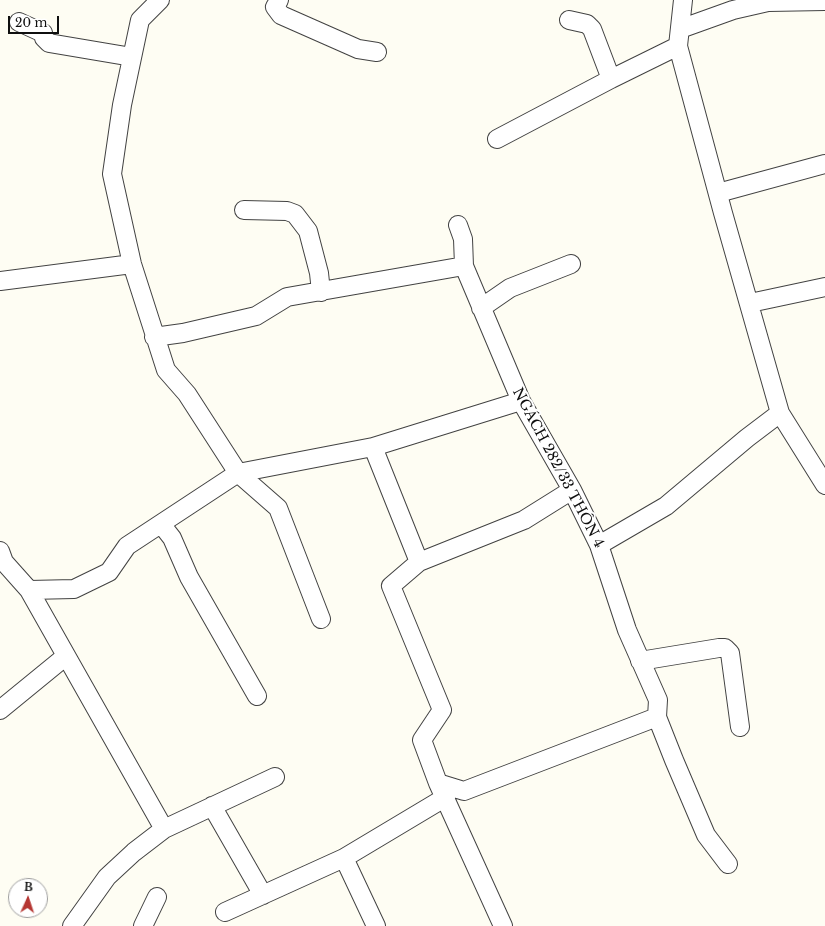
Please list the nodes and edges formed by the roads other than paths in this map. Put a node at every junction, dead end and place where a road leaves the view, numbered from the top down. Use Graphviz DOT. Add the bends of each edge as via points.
graph roads {
  1 [pos="160,0"];
  2 [pos="279,0"];
  3 [pos="683,0"];
  4 [pos="825,1"];
  5 [pos="569,20"];
  6 [pos="19,22"];
  7 [pos="679,38"];
  8 [pos="377,52"];
  9 [pos="132,56"];
  10 [pos="611,79"];
  11 [pos="497,139"];
  12 [pos="825,164"];
  13 [pos="718,193"];
  14 [pos="244,210"];
  15 [pos="458,225"];
  16 [pos="132,264"];
  17 [pos="571,264"];
  18 [pos="464,266"];
  19 [pos="0,281"];
  20 [pos="825,287"];
  21 [pos="321,292"];
  22 [pos="750,303"];
  23 [pos="481,308"];
  24 [pos="154,337"];
  25 [pos="521,401"];
  26 [pos="780,413"];
  27 [pos="373,447"];
  28 [pos="238,473"];
  29 [pos="822,475"];
  30 [pos="572,490"];
  31 [pos="161,524"];
  32 [pos="599,545"];
  33 [pos="0,551"];
  34 [pos="419,562"];
  35 [pos="6,574"];
  36 [pos="29,590"];
  37 [pos="321,619"];
  38 [pos="66,656"];
  39 [pos="640,662"];
  40 [pos="257,696"];
  41 [pos="0,710"];
  42 [pos="657,717"];
  43 [pos="740,727"];
  44 [pos="275,777"];
  45 [pos="442,790"];
  46 [pos="212,806"];
  47 [pos="164,828"];
  48 [pos="344,858"];
  49 [pos="728,864"];
  50 [pos="263,895"];
  51 [pos="157,897"];
  52 [pos="225,912"];
  53 [pos="72,926"];
  54 [pos="143,926"];
  55 [pos="376,926"];
  56 [pos="503,926"];
  1 -- 9 [label="street" via="140,20"];
  2 -- 8 [label="street" via="276,6 281,15 358,49"];
  3 -- 7 [label="street"];
  4 -- 7 [label="street" via="768,2 733,10"];
  5 -- 10 [label="street" via="587,24 592,29"];
  6 -- 9 [label="street" via="43,33 49,44"];
  7 -- 10 [label="street"];
  7 -- 13 [label="street"];
  9 -- 16 [label="street" via="112,174"];
  10 -- 11 [label="street"];
  12 -- 13 [label="street"];
  13 -- 22 [label="street"];
  14 -- 21 [label="street" via="287,211 295,214 308,231 319,273"];
  15 -- 18 [label="street, NGÁCH 282/33 THÔN 4" via="463,239"];
  16 -- 19 [label="street"];
  16 -- 24 [label="street"];
  17 -- 23 [label="street" via="510,288"];
  18 -- 21 [label="street"];
  18 -- 23 [label="street, NGÁCH 282/33 THÔN 4"];
  20 -- 22 [label="street"];
  21 -- 24 [label="street" via="287,297 256,316"];
  22 -- 26 [label="street"];
  23 -- 25 [label="street, NGÁCH 282/33 THÔN 4"];
  24 -- 28 [label="street" via="166,370 187,394"];
  25 -- 27 [label="street"];
  25 -- 30 [label="street, NGÁCH 282/33 THÔN 4"];
  26 -- 29 [label="street"];
  26 -- 32 [label="street" via="666,506"];
  27 -- 28 [label="street"];
  27 -- 34 [label="street"];
  28 -- 31 [label="street"];
  28 -- 37 [label="street" via="278,508"];
  30 -- 32 [label="street, NGÁCH 282/33 THÔN 4"];
  30 -- 34 [label="street" via="524,520"];
  31 -- 36 [label="street" via="127,546 109,572 74,589"];
  31 -- 40 [label="street" via="172,538 190,577"];
  32 -- 39 [label="street, NGÁCH 282/33 THÔN 4"];
  33 -- 35 [label="street"];
  34 -- 45 [label="street" via="391,586 442,710 422,740"];
  35 -- 36 [label="street"];
  36 -- 38 [label="street"];
  38 -- 41 [label="street"];
  38 -- 47 [label="street"];
  39 -- 42 [label="street, NGÁCH 282/33 THÔN 4" via="658,700"];
  39 -- 43 [label="street" via="725,648 730,653"];
  42 -- 45 [label="street" via="464,791"];
  42 -- 49 [label="street, NGÁCH 282/33 THÔN 4" via="706,835"];
  44 -- 46 [label="street"];
  45 -- 48 [label="street"];
  45 -- 56 [label="street"];
  46 -- 47 [label="street"];
  46 -- 50 [label="street"];
  47 -- 53 [label="street" via="107,876"];
  48 -- 50 [label="street"];
  48 -- 55 [label="street"];
  50 -- 52 [label="street"];
  51 -- 54 [label="street"];
}
